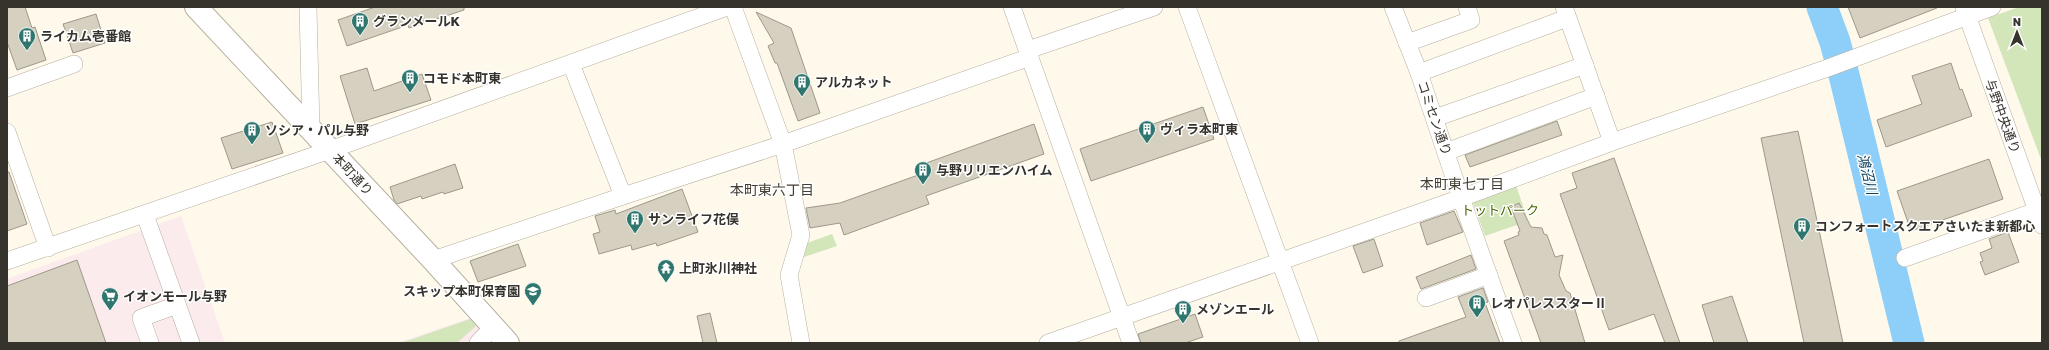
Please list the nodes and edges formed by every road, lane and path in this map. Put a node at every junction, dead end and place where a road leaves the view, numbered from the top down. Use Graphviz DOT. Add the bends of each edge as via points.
graph roads {
  1 [pos="196,7"];
  2 [pos="308,7"];
  3 [pos="727,7"];
  4 [pos="733,7"];
  5 [pos="1154,7"];
  6 [pos="1187,7"];
  7 [pos="1393,7"];
  8 [pos="1467,7"];
  9 [pos="1992,7"];
  10 [pos="1018,9"];
  11 [pos="1566,12"];
  12 [pos="1966,12"];
  13 [pos="1407,43"];
  14 [pos="1029,54"];
  15 [pos="74,64"];
  16 [pos="571,64"];
  17 [pos="1584,66"];
  18 [pos="1419,73"];
  19 [pos="7,88"];
  20 [pos="1596,96"];
  21 [pos="1435,118"];
  22 [pos="311,130"];
  23 [pos="7,132"];
  24 [pos="1612,142"];
  25 [pos="783,144"];
  26 [pos="330,150"];
  27 [pos="1446,152"];
  28 [pos="623,196"];
  29 [pos="1461,198"];
  30 [pos="145,215"];
  31 [pos="2040,215"];
  32 [pos="48,248"];
  33 [pos="1905,258"];
  34 [pos="433,260"];
  35 [pos="1280,261"];
  36 [pos="7,262"];
  37 [pos="1489,275"];
  38 [pos="1426,298"];
  39 [pos="177,305"];
  40 [pos="1122,317"];
  41 [pos="493,327"];
  42 [pos="150,343"];
  43 [pos="191,343"];
  44 [pos="478,343"];
  45 [pos="508,343"];
  46 [pos="801,343"];
  47 [pos="1048,343"];
  48 [pos="1131,343"];
  49 [pos="1310,343"];
  50 [pos="1513,343"];
  1 -- 22 [label="main road, 本町通り"];
  2 -- 22 [label="street"];
  3 -- 16 [label="street"];
  4 -- 25 [label="street"];
  5 -- 14 [label="street"];
  6 -- 35 [label="street"];
  7 -- 13 [label="street, コミセン通り"];
  8 -- 13 [label="street" via="1471,20"];
  9 -- 12 [label="street"];
  10 -- 14 [label="street"];
  11 -- 17 [label="street"];
  11 -- 18 [label="street"];
  12 -- 24 [label="street" via="1858,57"];
  12 -- 31 [label="street, 与野中央通り"];
  13 -- 18 [label="street, コミセン通り"];
  14 -- 25 [label="street"];
  14 -- 40 [label="street"];
  15 -- 19 [label="street"];
  16 -- 26 [label="street"];
  16 -- 28 [label="street"];
  17 -- 20 [label="street"];
  17 -- 21 [label="street"];
  18 -- 21 [label="street, コミセン通り"];
  20 -- 24 [label="street"];
  20 -- 27 [label="street"];
  21 -- 27 [label="street, コミセン通り"];
  22 -- 26 [label="main road, 本町通り"];
  23 -- 32 [label="street"];
  24 -- 29 [label="street"];
  25 -- 28 [label="street"];
  25 -- 46 [label="street" via="801,235 789,275"];
  26 -- 30 [label="street"];
  26 -- 34 [label="main road, 本町通り"];
  27 -- 29 [label="street, コミセン通り"];
  28 -- 34 [label="street"];
  29 -- 35 [label="street"];
  29 -- 37 [label="street, コミセン通り"];
  30 -- 32 [label="street"];
  30 -- 39 [label="street"];
  31 -- 33 [label="street"];
  32 -- 36 [label="street"];
  34 -- 41 [label="main road, 本町通り"];
  35 -- 40 [label="street"];
  35 -- 49 [label="street"];
  37 -- 38 [label="street"];
  37 -- 50 [label="street, コミセン通り"];
  39 -- 42 [label="street" via="141,318"];
  39 -- 43 [label="street"];
  40 -- 47 [label="street"];
  40 -- 48 [label="street"];
  41 -- 44 [label="street"];
  41 -- 45 [label="main road, 本町通り"];
}
